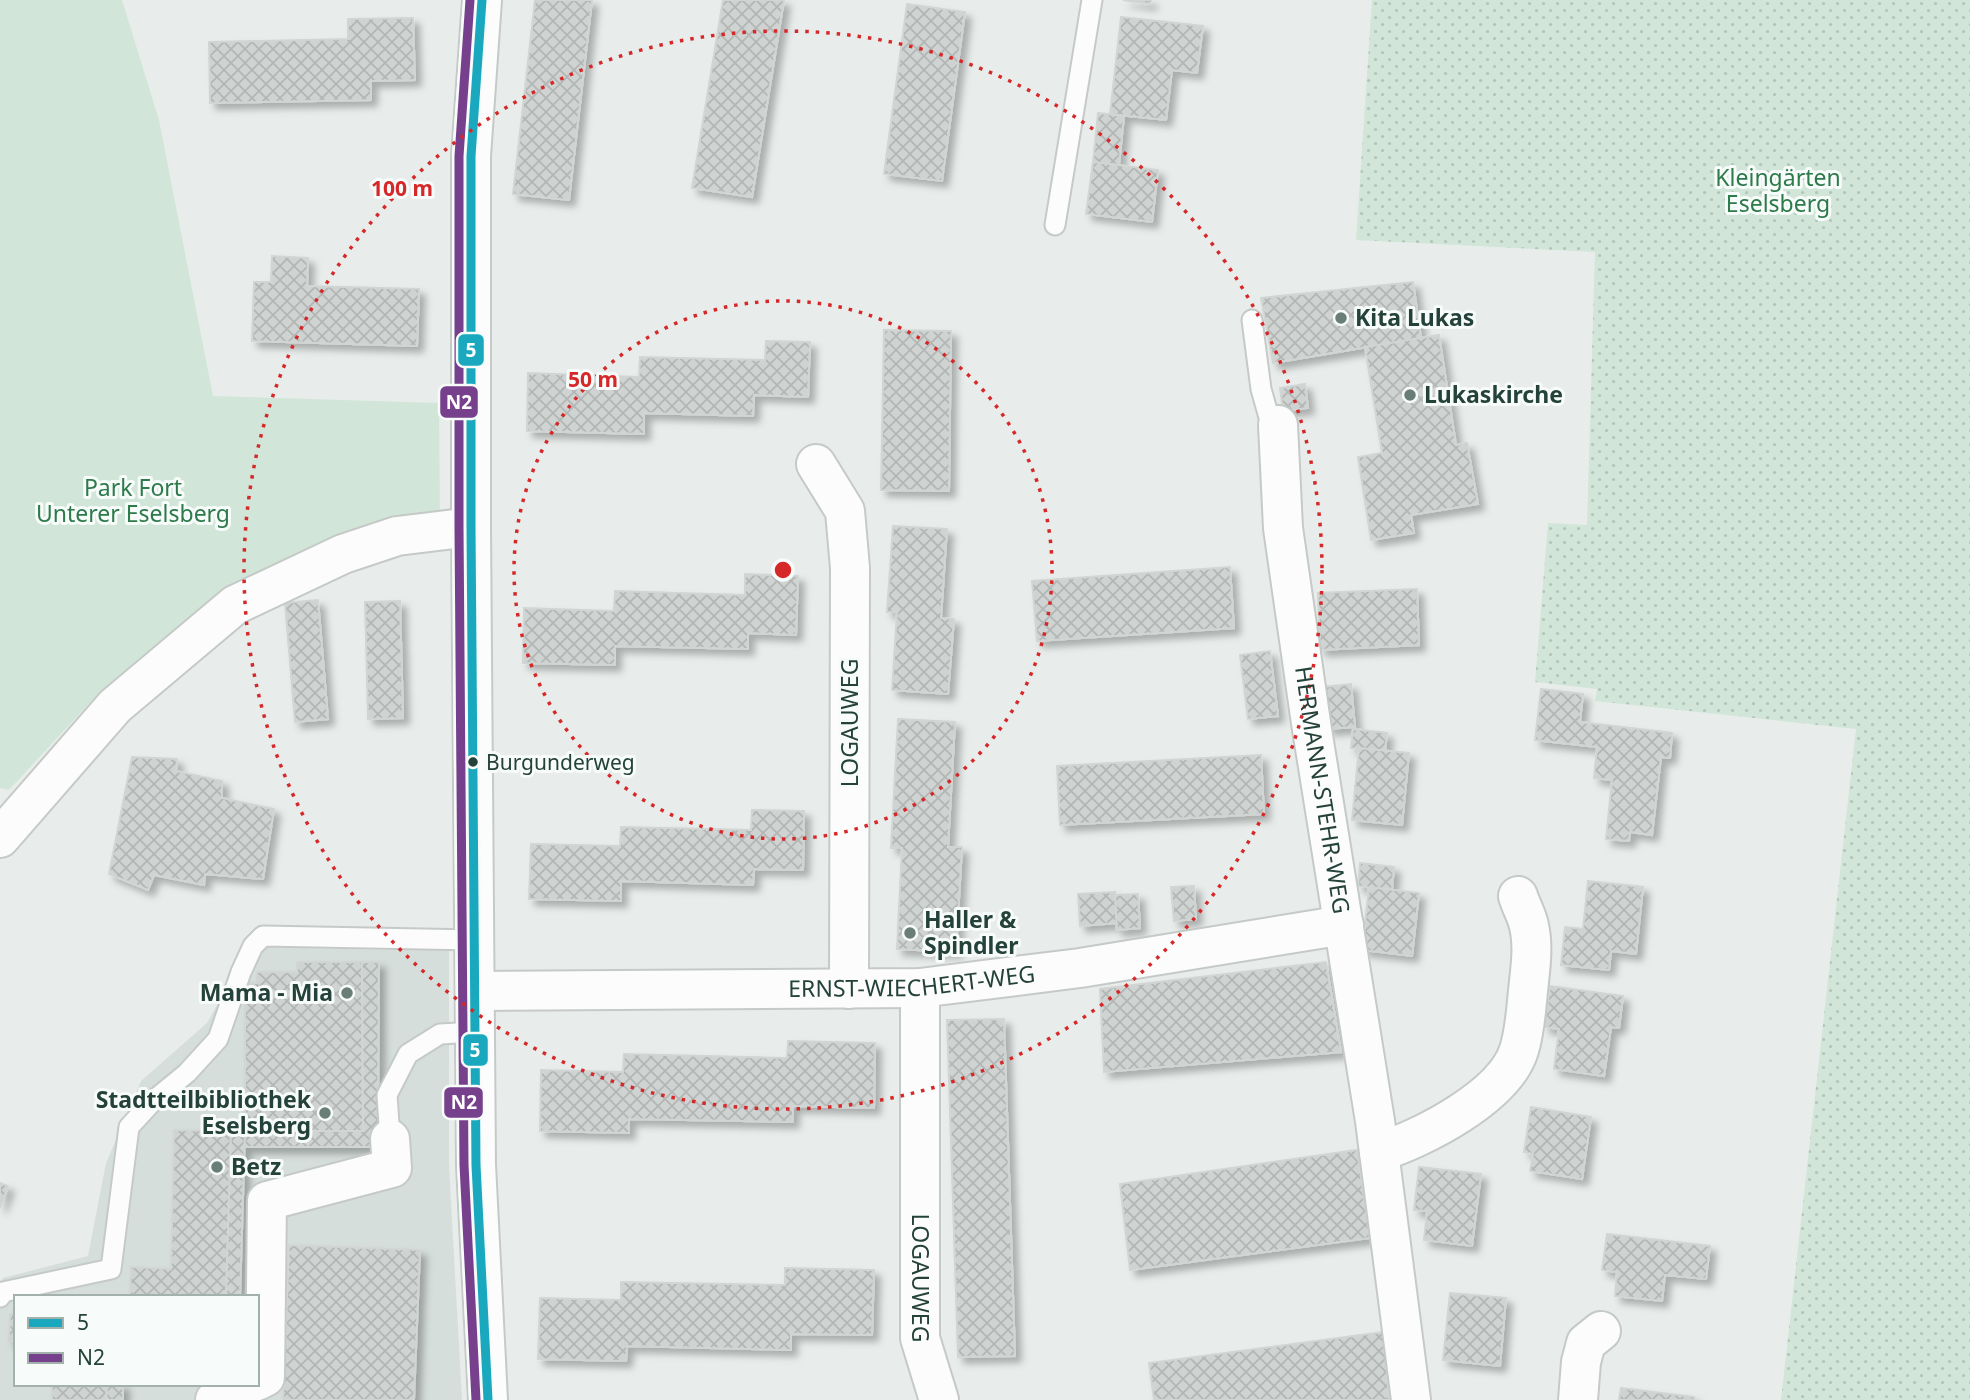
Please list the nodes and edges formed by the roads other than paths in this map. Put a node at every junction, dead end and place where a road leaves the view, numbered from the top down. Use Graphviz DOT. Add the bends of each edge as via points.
graph roads {
  1 [pos="482,0"];
  2 [pos="1092,0"];
  3 [pos="1055,225"];
  4 [pos="1252,320"];
  5 [pos="1278,425"];
  6 [pos="816,464"];
  7 [pos="471,527"];
  8 [pos="0,838"];
  9 [pos="1518,896"];
  10 [pos="1344,925"];
  11 [pos="476,940"];
  12 [pos="920,988"];
  13 [pos="849,989"];
  14 [pos="476,991"];
  15 [pos="475,1032"];
  16 [pos="390,1139"];
  17 [pos="1379,1152"];
  18 [pos="0,1297"];
  19 [pos="1601,1331"];
  20 [pos="259,1380"];
  21 [pos="246,1386"];
  22 [pos="215,1400"];
  23 [pos="488,1400"];
  24 [pos="939,1400"];
  25 [pos="1411,1400"];
  26 [pos="1578,1400"];
  1 -- 7 [label="street" via="471,156"];
  2 -- 3 [label="lane"];
  4 -- 5 [label="lane" via="1261,389 1270,421"];
  5 -- 10 [label="street, HERMANN-STEHR-WEG" via="1283,528"];
  6 -- 13 [label="street, LOGAUWEG" via="845,511 850,568"];
  7 -- 8 [label="street" via="397,536 343,554 235,605 115,706"];
  7 -- 11 [label="street"];
  9 -- 17 [label="street" via="1530,926 1531,961 1519,1052 1489,1091 1432,1132"];
  10 -- 12 [label="street, ERNST-WIECHERT-WEG" via="1067,970"];
  10 -- 17 [label="street, HERMANN-STEHR-WEG"];
  11 -- 14 [label="street"];
  11 -- 18 [label="lane" via="263,936 241,972 218,1039 130,1127 111,1269 2,1292"];
  12 -- 13 [label="street, ERNST-WIECHERT-WEG"];
  12 -- 24 [label="street, LOGAUWEG" via="920,1338"];
  13 -- 14 [label="street, ERNST-WIECHERT-WEG"];
  14 -- 15 [label="street"];
  15 -- 16 [label="lane" via="440,1034 408,1054 387,1096"];
  15 -- 23 [label="street" via="476,1164"];
  16 -- 20 [label="street" via="393,1168 267,1201 265,1377"];
  17 -- 25 [label="street, HERMANN-STEHR-WEG"];
  19 -- 26 [label="street" via="1586,1343"];
  21 -- 22 [label="street"];
}
